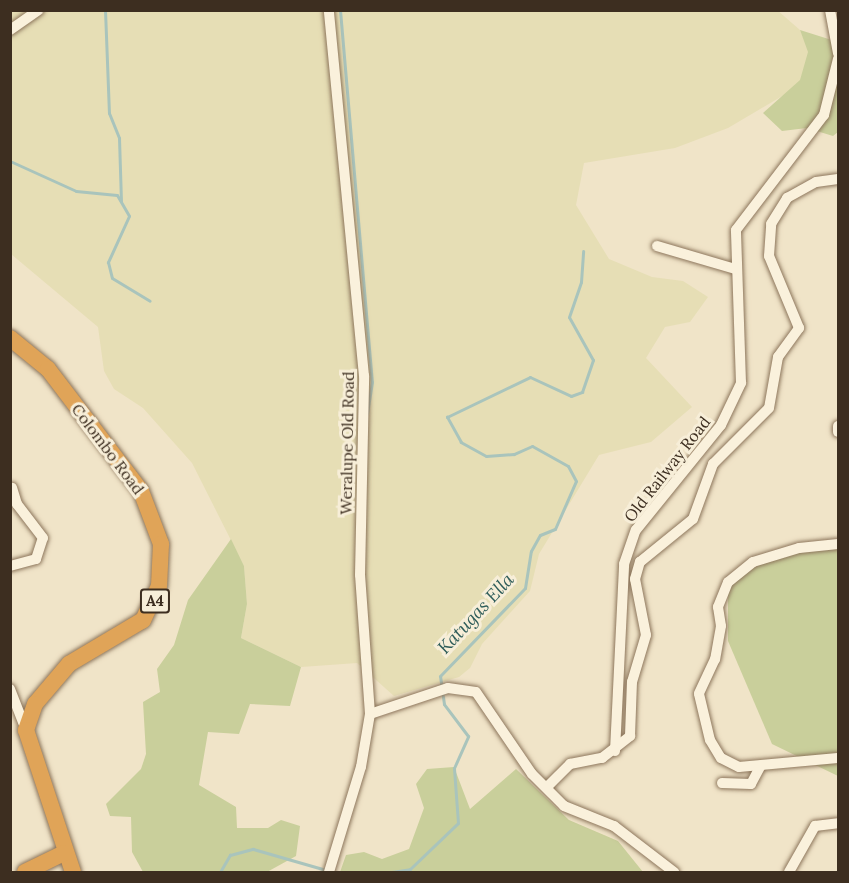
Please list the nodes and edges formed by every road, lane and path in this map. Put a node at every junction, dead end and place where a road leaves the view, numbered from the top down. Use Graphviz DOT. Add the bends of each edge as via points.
graph roads {
  1 [pos="39,10"];
  2 [pos="329,10"];
  3 [pos="830,10"];
  4 [pos="10,30"];
  5 [pos="838,53"];
  6 [pos="838,59"];
  7 [pos="838,179"];
  8 [pos="657,246"];
  9 [pos="735,269"];
  10 [pos="10,338"];
  11 [pos="838,426"];
  12 [pos="838,432"];
  13 [pos="12,488"];
  14 [pos="838,544"];
  15 [pos="10,566"];
  16 [pos="10,689"];
  17 [pos="370,714"];
  18 [pos="26,730"];
  19 [pos="615,752"];
  20 [pos="838,758"];
  21 [pos="761,765"];
  22 [pos="722,783"];
  23 [pos="547,787"];
  24 [pos="838,823"];
  25 [pos="64,853"];
  26 [pos="330,870"];
  27 [pos="26,873"];
  28 [pos="74,873"];
  29 [pos="674,873"];
  30 [pos="789,873"];
  1 -- 4 [label="street"];
  2 -- 17 [label="street, Weralupe Old Road" via="343,111 364,376 360,575"];
  3 -- 5 [label="street"];
  6 -- 9 [label="street, Old Railway Road" via="824,115 736,230"];
  7 -- 19 [label="street" via="816,182 787,198 771,224 769,256 799,328 778,357 769,408 713,464 693,519 640,562 635,579 646,635 632,682 630,736"];
  8 -- 9 [label="street"];
  9 -- 19 [label="street, Old Railway Road" via="741,383 721,425 636,530 624,564"];
  10 -- 18 [label="highway, Colombo Road / A4" via="48,369 141,490 155,520 163,558 154,603 143,620 69,664 35,704"];
  11 -- 12 [label="street"];
  13 -- 15 [label="street" via="17,504 43,538 36,559"];
  14 -- 21 [label="street" via="799,548 753,562 728,582 718,607 721,626 715,659 699,694 711,740 721,758 739,767"];
  16 -- 18 [label="street"];
  17 -- 23 [label="street" via="438,690 463,687 485,698 532,774"];
  17 -- 26 [label="street, Weralupe Old Road" via="361,767"];
  18 -- 25 [label="highway"];
  19 -- 23 [label="street" via="570,764"];
  20 -- 21 [label="street"];
  21 -- 22 [label="street" via="751,783"];
  23 -- 29 [label="street" via="564,806 614,826"];
  24 -- 30 [label="street" via="815,826"];
  25 -- 27 [label="highway"];
  25 -- 28 [label="highway"];
}
